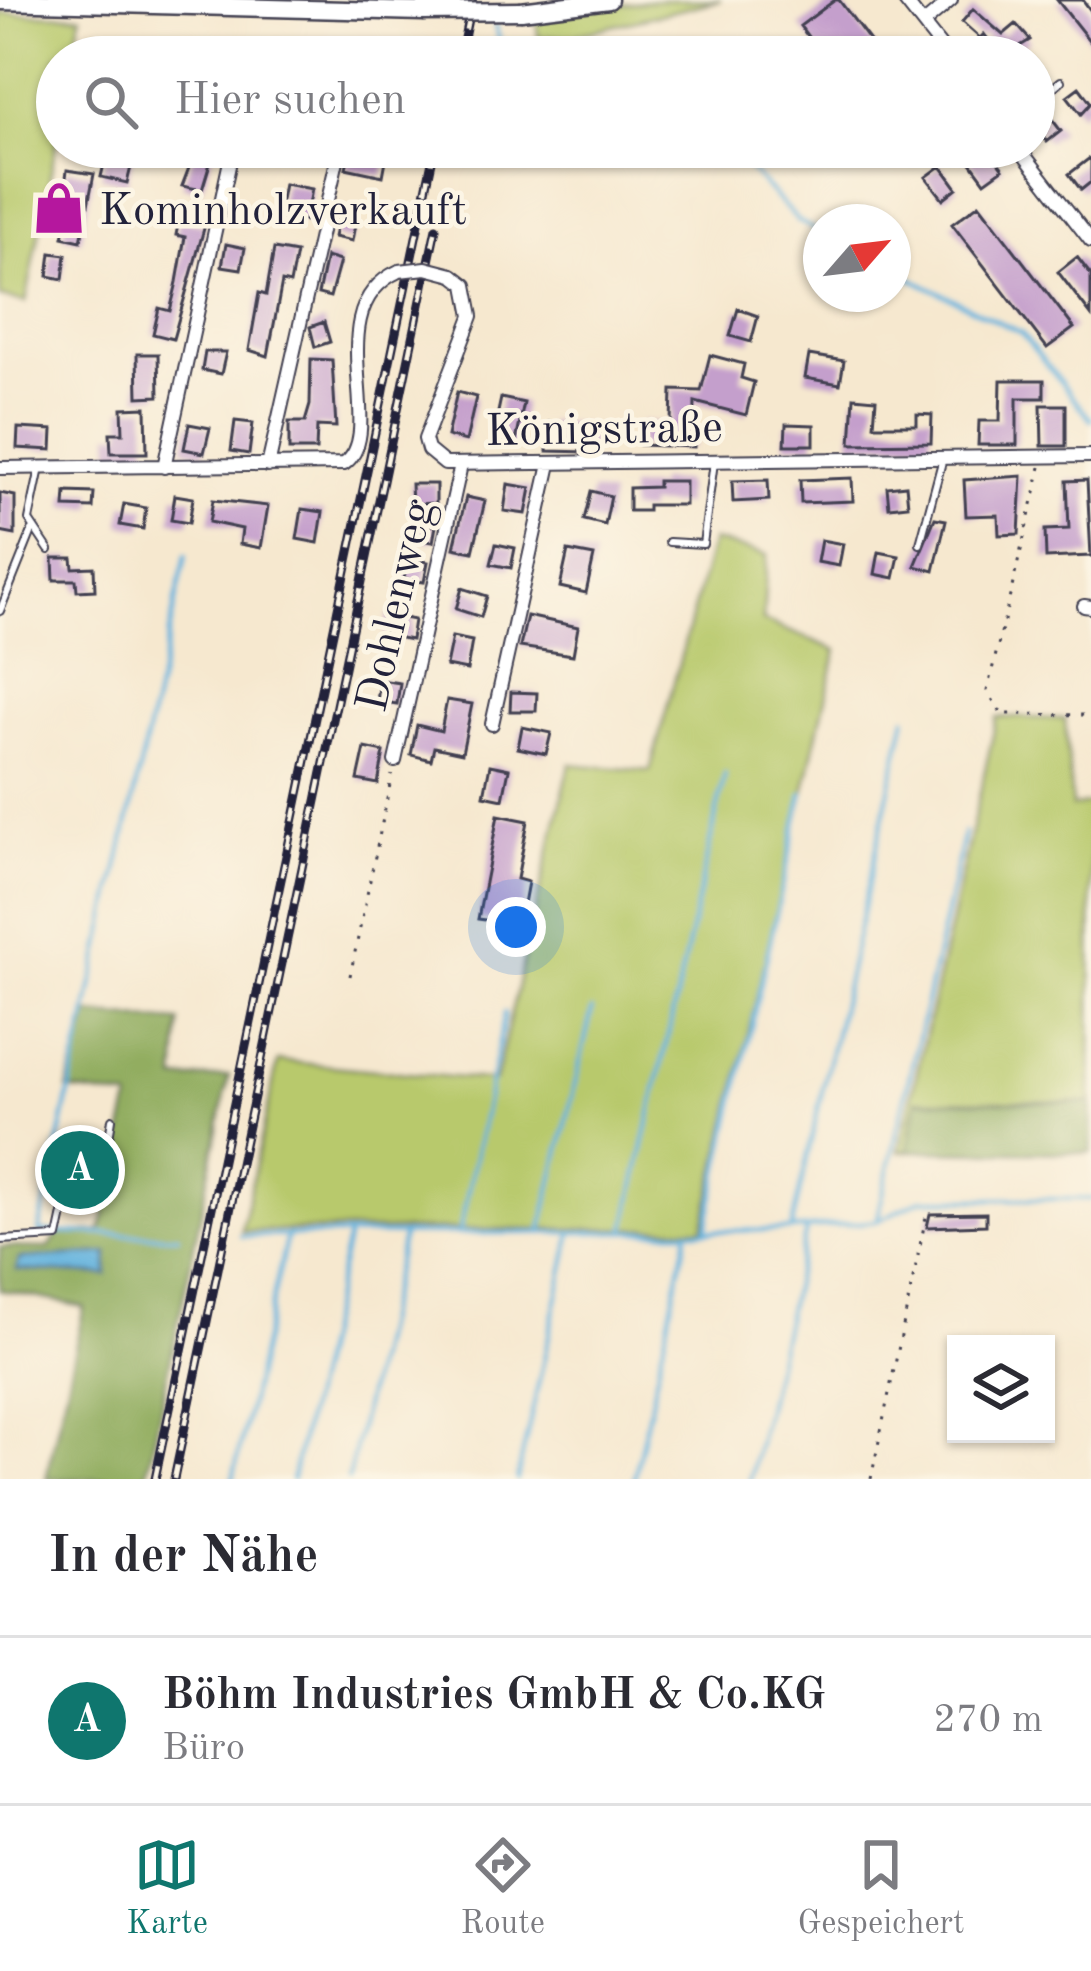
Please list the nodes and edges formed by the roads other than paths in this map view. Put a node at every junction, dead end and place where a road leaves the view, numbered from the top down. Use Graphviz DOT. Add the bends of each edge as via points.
graph roads {
  1 [pos="609,0"];
  2 [pos="904,0"];
  3 [pos="951,0"];
  4 [pos="0,1"];
  5 [pos="923,24"];
  6 [pos="932,36"];
  7 [pos="1061,81"];
  8 [pos="1055,86"];
  9 [pos="228,168"];
  10 [pos="335,168"];
  11 [pos="1034,168"];
  12 [pos="1091,241"];
  13 [pos="1091,456"];
  14 [pos="943,458"];
  15 [pos="714,462"];
  16 [pos="550,464"];
  17 [pos="268,466"];
  18 [pos="461,466"];
  19 [pos="164,467"];
  20 [pos="0,468"];
  21 [pos="40,468"];
  22 [pos="32,531"];
  23 [pos="670,542"];
  24 [pos="920,544"];
  25 [pos="49,550"];
  26 [pos="0,611"];
  27 [pos="492,724"];
  28 [pos="395,761"];
  29 [pos="112,1119"];
  30 [pos="0,1240"];
  1 -- 4 [label="main road, bridge" via="423,12"];
  2 -- 5 [label="street"];
  3 -- 5 [label="street"];
  5 -- 6 [label="street"];
  7 -- 8 [label="lane"];
  9 -- 19 [label="street"];
  10 -- 17 [label="street"];
  11 -- 12 [label="street"];
  13 -- 14 [label="street, Königstraße"];
  14 -- 15 [label="street, Königstraße"];
  14 -- 24 [label="lane"];
  15 -- 16 [label="street, Königstraße"];
  15 -- 23 [label="lane" via="703,544"];
  16 -- 18 [label="street, Königstraße"];
  16 -- 27 [label="street"];
  17 -- 18 [label="street, Königstraße, bridge" via="352,459 366,293 399,271 426,268 466,285 472,316 425,439 435,459"];
  17 -- 19 [label="street, Königstraße"];
  18 -- 28 [label="street, Dohlenweg"];
  19 -- 21 [label="street, Königstraße"];
  20 -- 21 [label="street, Königstraße"];
  21 -- 22 [label="lane"];
  22 -- 25 [label="lane"];
  22 -- 26 [label="lane"];
  29 -- 30 [label="lane" via="94,1203 64,1209 58,1237"];
}
